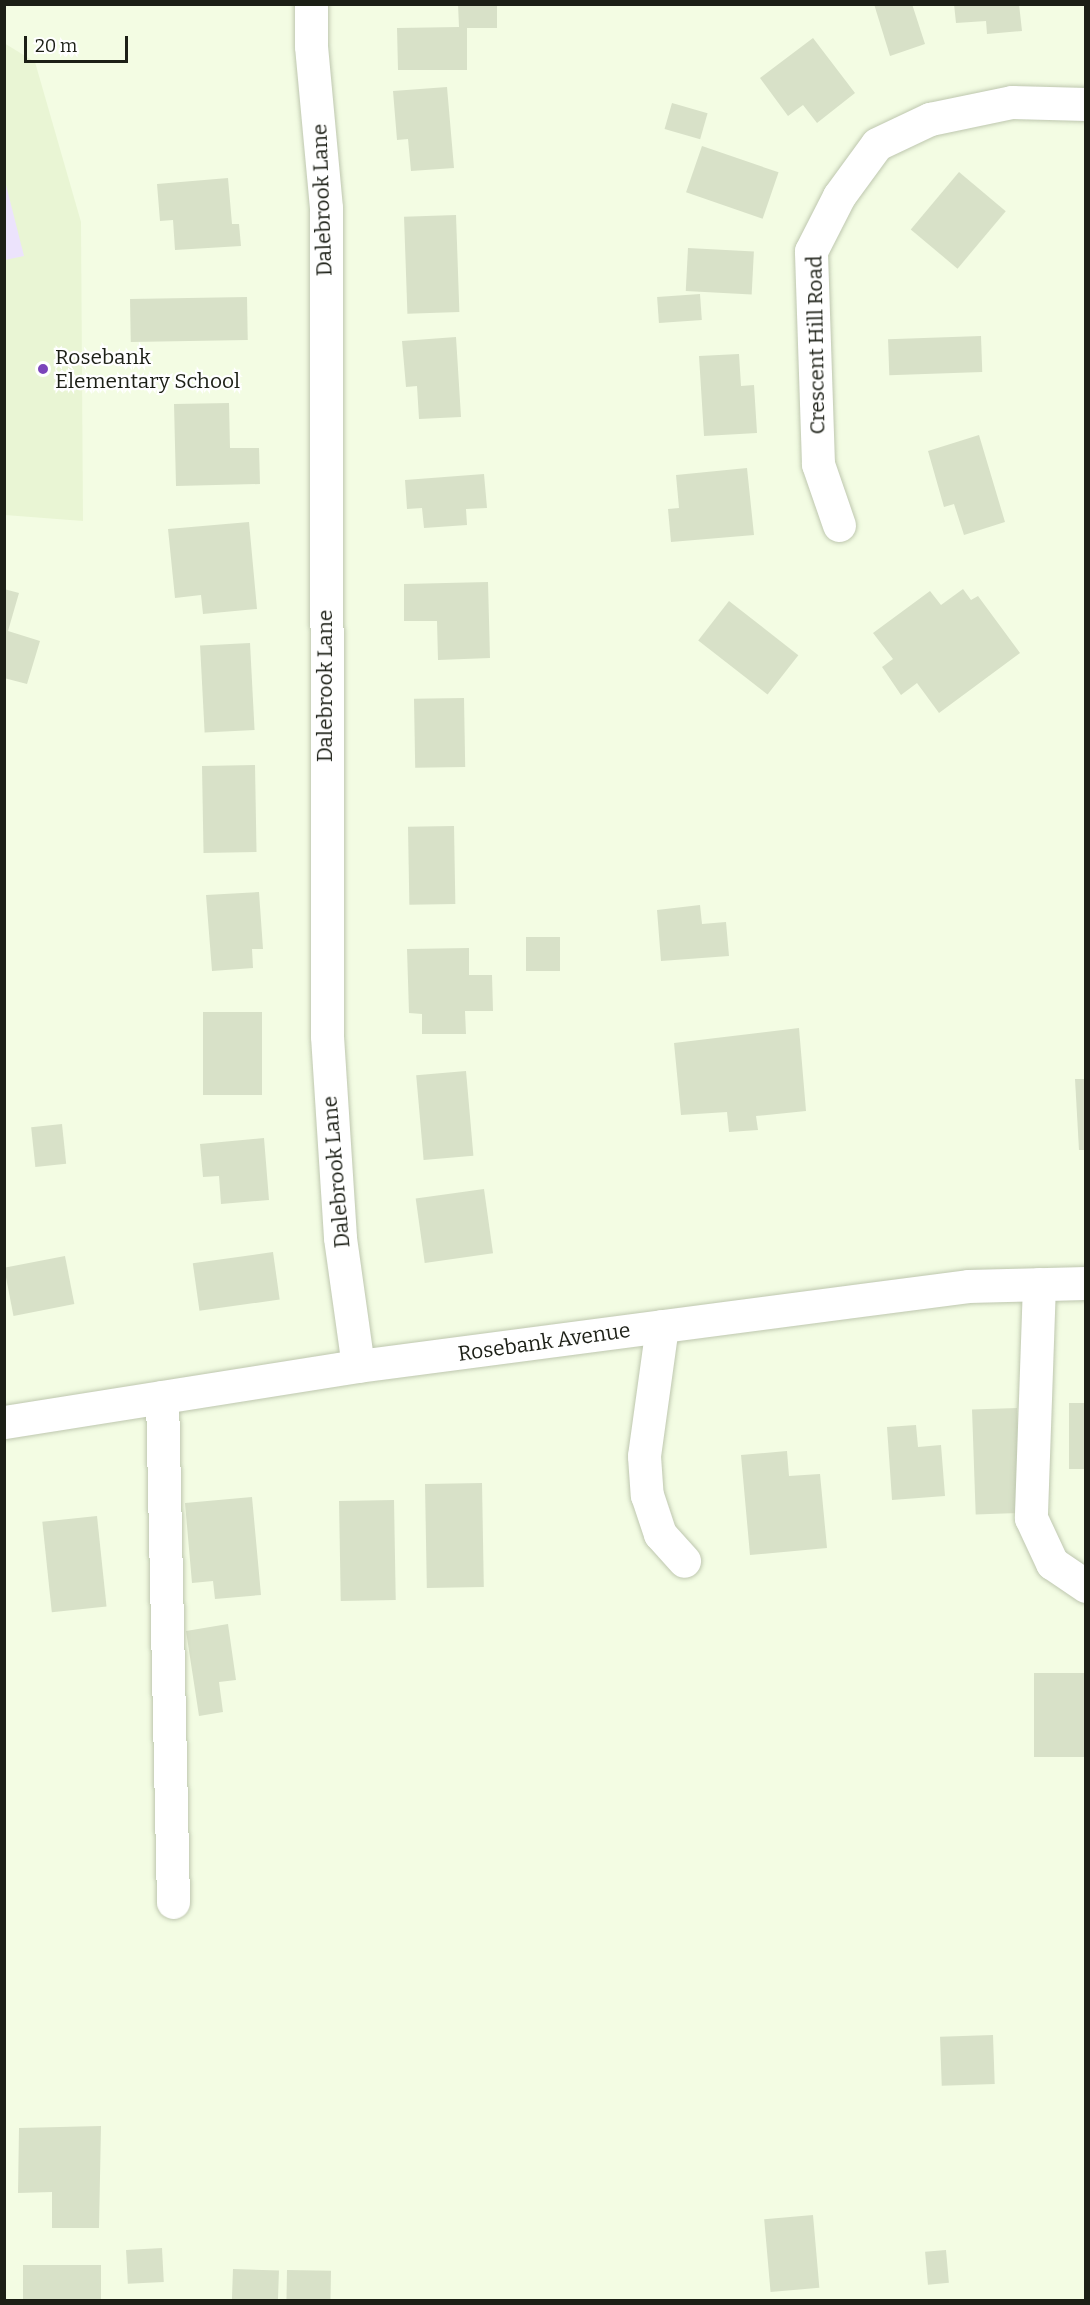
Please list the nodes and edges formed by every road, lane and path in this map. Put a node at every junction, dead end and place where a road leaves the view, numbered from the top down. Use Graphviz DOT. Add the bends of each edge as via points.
graph roads {
  1 [pos="311,4"];
  2 [pos="1086,104"];
  3 [pos="839,525"];
  4 [pos="1086,1283"];
  5 [pos="1039,1284"];
  6 [pos="662,1326"];
  7 [pos="358,1366"];
  8 [pos="162,1397"];
  9 [pos="4,1422"];
  10 [pos="684,1561"];
  11 [pos="1086,1586"];
  12 [pos="173,1902"];
  1 -- 7 [label="street, Dalebrook Lane" via="311,46 326,208 327,1036 339,1227"];
  2 -- 3 [label="street, Crescent Hill Road" via="1012,102 930,119 877,144 839,196 811,251 818,464"];
  4 -- 5 [label="street, Rosebank Avenue"];
  5 -- 6 [label="street, Rosebank Avenue" via="968,1286"];
  5 -- 11 [label="street" via="1031,1518 1052,1563"];
  6 -- 7 [label="street, Rosebank Avenue"];
  6 -- 10 [label="street" via="644,1456 647,1496 660,1534"];
  7 -- 8 [label="street, Rosebank Avenue"];
  8 -- 9 [label="street, Rosebank Avenue"];
  8 -- 12 [label="street"];
}
